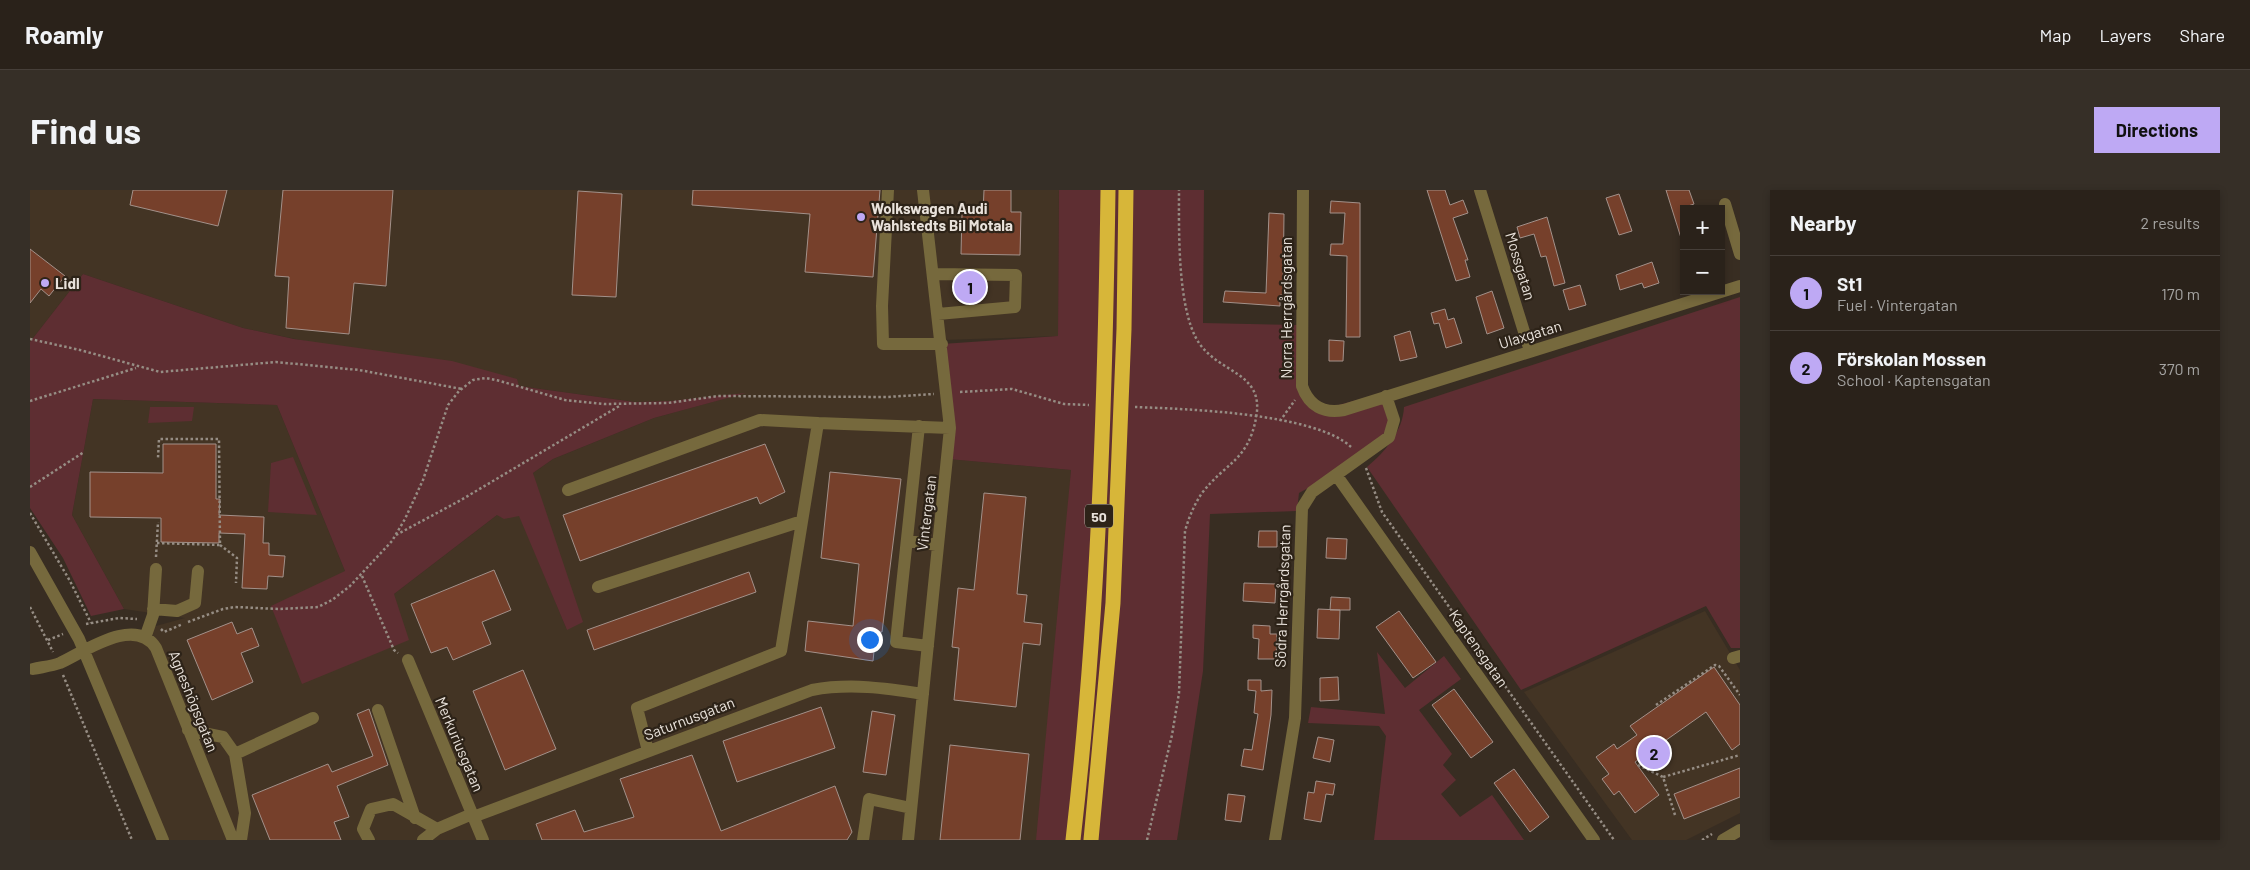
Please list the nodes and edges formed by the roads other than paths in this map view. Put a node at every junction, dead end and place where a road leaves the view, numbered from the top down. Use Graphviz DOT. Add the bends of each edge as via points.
graph roads {
  1 [pos="888,190"];
  2 [pos="923,190"];
  3 [pos="1108,190"];
  4 [pos="1126,190"];
  5 [pos="1303,190"];
  6 [pos="1480,190"];
  7 [pos="1725,204"];
  8 [pos="1740,254"];
  9 [pos="933,274"];
  10 [pos="1740,286"];
  11 [pos="938,314"];
  12 [pos="942,344"];
  13 [pos="1530,351"];
  14 [pos="1386,396"];
  15 [pos="1330,411"];
  16 [pos="818,423"];
  17 [pos="919,426"];
  18 [pos="950,428"];
  19 [pos="1337,476"];
  20 [pos="568,490"];
  21 [pos="802,521"];
  22 [pos="907,541"];
  23 [pos="938,545"];
  24 [pos="30,552"];
  25 [pos="156,569"];
  26 [pos="198,571"];
  27 [pos="598,587"];
  28 [pos="153,609"];
  29 [pos="145,638"];
  30 [pos="928,646"];
  31 [pos="84,651"];
  32 [pos="408,660"];
  33 [pos="33,669"];
  34 [pos="923,694"];
  35 [pos="378,710"];
  36 [pos="313,718"];
  37 [pos="188,730"];
  38 [pos="648,751"];
  39 [pos="235,754"];
  40 [pos="911,808"];
  41 [pos="473,816"];
  42 [pos="415,818"];
  43 [pos="437,830"];
  44 [pos="1740,830"];
  45 [pos="163,840"];
  46 [pos="233,840"];
  47 [pos="241,840"];
  48 [pos="368,840"];
  49 [pos="423,840"];
  50 [pos="483,840"];
  51 [pos="863,840"];
  52 [pos="908,840"];
  53 [pos="1073,840"];
  54 [pos="1091,840"];
  55 [pos="1275,840"];
  56 [pos="1594,840"];
  57 [pos="1723,840"];
  1 -- 12 [label="street" via="883,344"];
  2 -- 9 [label="street, Vintergatan"];
  3 -- 53 [label="highway, 50" via="1095,600"];
  4 -- 54 [label="highway, 50" via="1124,349 1113,604"];
  5 -- 15 [label="street, Norra Herrgårdsgatan" via="1302,380 1304,393 1315,406"];
  6 -- 13 [label="street, Mossgatan"];
  7 -- 8 [label="street"];
  9 -- 11 [label="street, Vintergatan"];
  9 -- 11 [label="street" via="1016,275 1016,307"];
  10 -- 13 [label="street, Ulaxgatan"];
  11 -- 12 [label="street, Vintergatan"];
  12 -- 18 [label="street, Vintergatan"];
  13 -- 14 [label="street, Ulaxgatan"];
  14 -- 15 [label="street, Ulaxgatan" via="1344,410"];
  14 -- 19 [label="street, Södra Herrgårdsgatan" via="1394,420 1389,437"];
  16 -- 17 [label="street"];
  16 -- 20 [label="street" via="760,420"];
  16 -- 21 [label="street"];
  17 -- 18 [label="street"];
  17 -- 22 [label="street"];
  18 -- 23 [label="street, Vintergatan"];
  19 -- 55 [label="street, Södra Herrgårdsgatan" via="1312,492 1302,508 1295,718"];
  19 -- 56 [label="street, Kaptensgatan"];
  21 -- 27 [label="street"];
  21 -- 38 [label="street" via="781,650 637,708"];
  22 -- 23 [label="street"];
  22 -- 30 [label="street" via="896,642"];
  23 -- 30 [label="street, Vintergatan"];
  24 -- 31 [label="street"];
  25 -- 28 [label="street"];
  26 -- 28 [label="street" via="195,603 177,611"];
  28 -- 29 [label="street"];
  29 -- 31 [label="street" via="119,636"];
  29 -- 37 [label="street, Agneshögsgatan" via="156,648"];
  30 -- 34 [label="street, Vintergatan"];
  31 -- 33 [label="street" via="58,663"];
  31 -- 45 [label="street"];
  32 -- 41 [label="street, Merkuriusgatan"];
  34 -- 38 [label="street, Saturnusgatan" via="857,685 812,690"];
  34 -- 40 [label="street, Vintergatan"];
  35 -- 42 [label="street"];
  36 -- 39 [label="street"];
  37 -- 39 [label="street" via="223,737"];
  37 -- 46 [label="street, Agneshögsgatan"];
  38 -- 41 [label="street, Saturnusgatan"];
  39 -- 47 [label="street" via="245,814"];
  40 -- 51 [label="street" via="870,799"];
  40 -- 52 [label="street, Vintergatan"];
  41 -- 43 [label="street, Saturnusgatan"];
  41 -- 50 [label="street, Merkuriusgatan"];
  42 -- 43 [label="street"];
  42 -- 48 [label="street" via="393,804 371,809 363,829"];
  43 -- 49 [label="street, Saturnusgatan"];
  44 -- 57 [label="street"];
}
